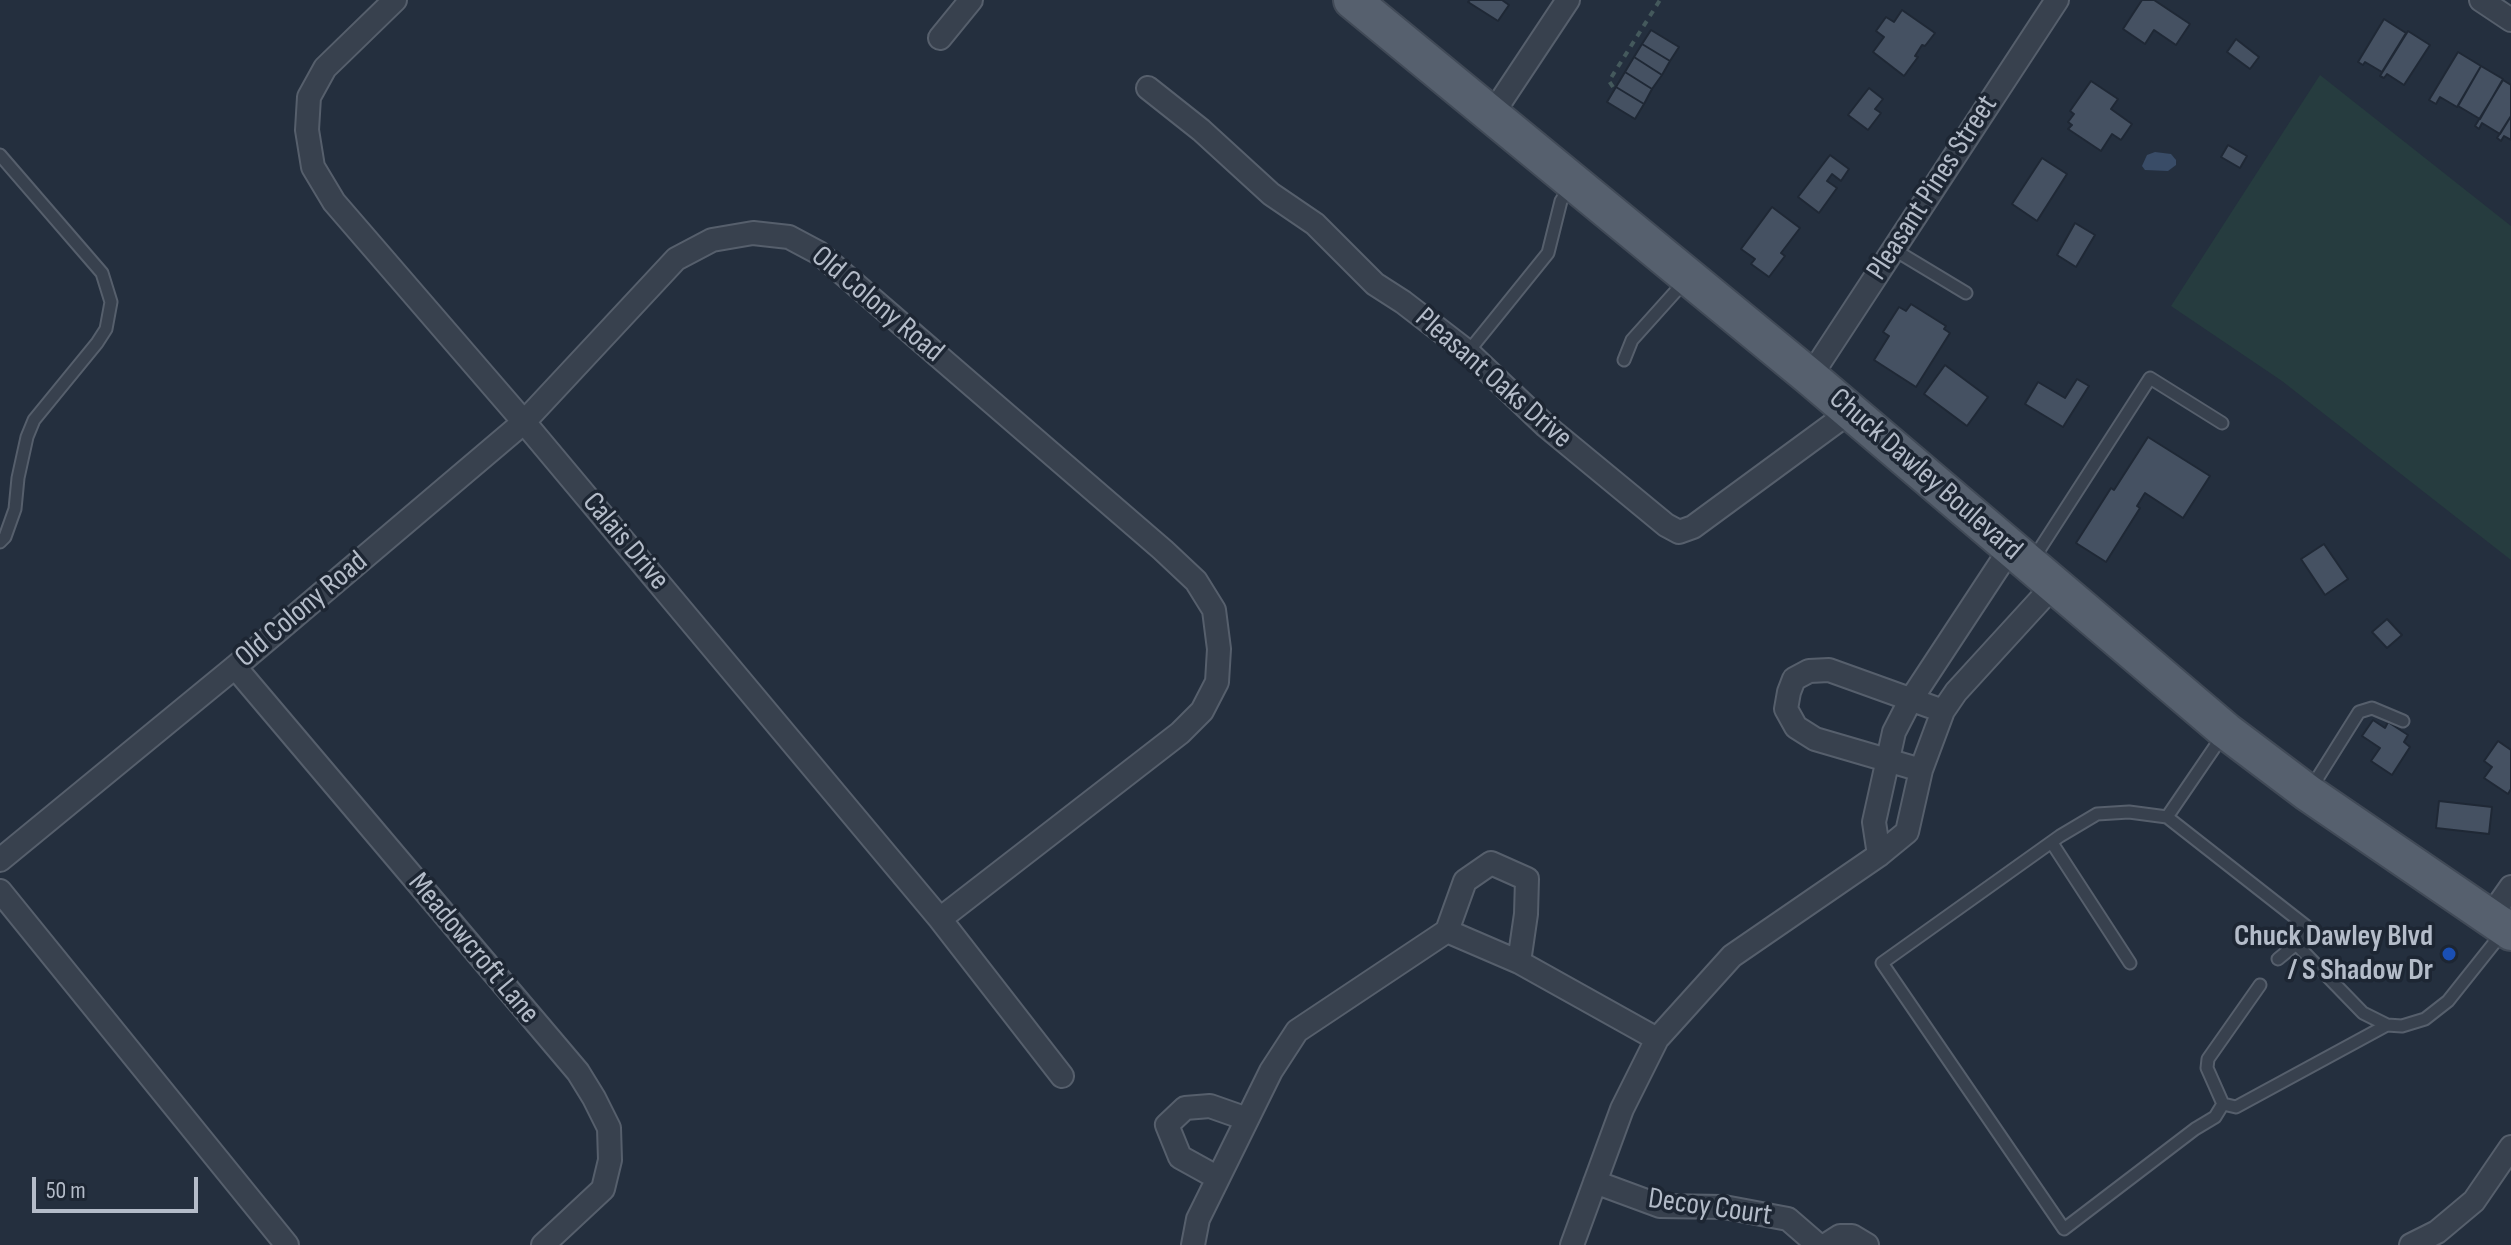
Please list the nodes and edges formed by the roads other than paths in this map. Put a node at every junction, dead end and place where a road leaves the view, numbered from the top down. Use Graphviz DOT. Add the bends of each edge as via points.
graph roads {
  1 [pos="395,0"];
  2 [pos="971,0"];
  3 [pos="1568,0"];
  4 [pos="2057,0"];
  5 [pos="2481,0"];
  6 [pos="1367,8"];
  7 [pos="2511,20"];
  8 [pos="940,38"];
  9 [pos="1148,88"];
  10 [pos="1491,116"];
  11 [pos="0,155"];
  12 [pos="1573,183"];
  13 [pos="1893,249"];
  14 [pos="1688,277"];
  15 [pos="1966,293"];
  16 [pos="1468,352"];
  17 [pos="1624,360"];
  18 [pos="1810,377"];
  19 [pos="1851,411"];
  20 [pos="524,422"];
  21 [pos="2222,423"];
  22 [pos="0,542"];
  23 [pos="2031,566"];
  24 [pos="235,667"];
  25 [pos="1910,701"];
  26 [pos="1943,711"];
  27 [pos="2403,721"];
  28 [pos="2226,731"];
  29 [pos="1887,760"];
  30 [pos="1921,770"];
  31 [pos="2308,793"];
  32 [pos="2167,817"];
  33 [pos="2052,843"];
  34 [pos="1879,855"];
  35 [pos="0,860"];
  36 [pos="2511,887"];
  37 [pos="0,891"];
  38 [pos="940,919"];
  39 [pos="2502,926"];
  40 [pos="1447,931"];
  41 [pos="2296,944"];
  42 [pos="2278,959"];
  43 [pos="1519,962"];
  44 [pos="2130,963"];
  45 [pos="2260,985"];
  46 [pos="2387,1025"];
  47 [pos="1657,1039"];
  48 [pos="1062,1076"];
  49 [pos="2223,1104"];
  50 [pos="1247,1119"];
  51 [pos="2511,1147"];
  52 [pos="1218,1178"];
  53 [pos="1595,1182"];
  54 [pos="287,1245"];
  55 [pos="543,1245"];
  56 [pos="1193,1245"];
  57 [pos="1572,1245"];
  58 [pos="1818,1245"];
  59 [pos="1826,1245"];
  60 [pos="1867,1245"];
  61 [pos="2411,1245"];
  1 -- 20 [label="street, Calais Drive" via="325,68 309,97 313,167 334,202"];
  2 -- 8 [label="street"];
  3 -- 10 [label="street"];
  4 -- 13 [label="street, Pleasant Pines Street"];
  5 -- 7 [label="street"];
  6 -- 10 [label="main road, Chuck Dawley Boulevard"];
  9 -- 16 [label="street, Pleasant Oaks Drive" via="1271,194 1315,224 1375,284"];
  10 -- 12 [label="main road, Chuck Dawley Boulevard"];
  11 -- 22 [label="lane" via="102,273 111,302 97,343 34,420 15,509"];
  12 -- 14 [label="main road, Chuck Dawley Boulevard"];
  12 -- 16 [label="lane" via="1561,201 1548,253"];
  13 -- 15 [label="lane"];
  13 -- 18 [label="street, Pleasant Pines Street"];
  14 -- 17 [label="lane" via="1632,340"];
  14 -- 18 [label="main road, Chuck Dawley Boulevard"];
  16 -- 19 [label="street, Pleasant Oaks Drive" via="1546,426 1679,532"];
  18 -- 19 [label="main road, Chuck Dawley Boulevard"];
  19 -- 23 [label="main road, Chuck Dawley Boulevard"];
  20 -- 24 [label="street, Old Colony Road"];
  20 -- 38 [label="street, Calais Drive"];
  20 -- 38 [label="street, Old Colony Road" via="676,259 712,240 753,233 789,237 819,253 1196,581 1214,610 1219,649 1217,682 1202,711"];
  21 -- 23 [label="lane" via="2150,378"];
  23 -- 25 [label="street"];
  23 -- 26 [label="street"];
  23 -- 28 [label="main road, Chuck Dawley Boulevard"];
  24 -- 35 [label="street, Old Colony Road"];
  24 -- 55 [label="street, Meadowcroft Lane" via="578,1072 594,1098 609,1128 610,1160 603,1189"];
  25 -- 26 [label="street"];
  25 -- 29 [label="street"];
  25 -- 29 [label="street" via="1829,670 1809,671 1794,679 1786,709 1796,727 1815,739"];
  26 -- 30 [label="street"];
  27 -- 31 [label="lane" via="2372,708 2359,712"];
  28 -- 31 [label="main road, Chuck Dawley Boulevard"];
  28 -- 32 [label="lane"];
  29 -- 30 [label="street"];
  29 -- 34 [label="street" via="1874,822"];
  30 -- 34 [label="street" via="1907,832"];
  31 -- 39 [label="main road, Chuck Dawley Boulevard"];
  32 -- 33 [label="lane" via="2097,814"];
  32 -- 41 [label="lane" via="2306,926"];
  33 -- 44 [label="lane"];
  33 -- 49 [label="lane" via="1882,963 2064,1229 2215,1117"];
  34 -- 47 [label="street" via="1732,956"];
  36 -- 39 [label="street"];
  37 -- 54 [label="street"];
  38 -- 48 [label="street, Calais Drive"];
  39 -- 46 [label="lane" via="2448,1001 2425,1019"];
  40 -- 43 [label="street"];
  40 -- 43 [label="street" via="1465,881 1491,863 1527,879"];
  40 -- 50 [label="street" via="1297,1031"];
  41 -- 42 [label="lane"];
  41 -- 46 [label="lane" via="2363,1013"];
  43 -- 47 [label="street"];
  45 -- 49 [label="lane" via="2208,1059"];
  46 -- 49 [label="lane" via="2236,1107"];
  47 -- 53 [label="street" via="1622,1109"];
  50 -- 52 [label="street"];
  50 -- 52 [label="street" via="1210,1106 1185,1108 1167,1125 1180,1157"];
  51 -- 61 [label="street" via="2474,1201 2437,1232"];
  52 -- 56 [label="street" via="1198,1219"];
  53 -- 57 [label="street"];
  53 -- 58 [label="street, Decoy Court" via="1660,1206 1724,1207 1788,1219"];
  59 -- 60 [label="street" via="1852,1236"];
}
